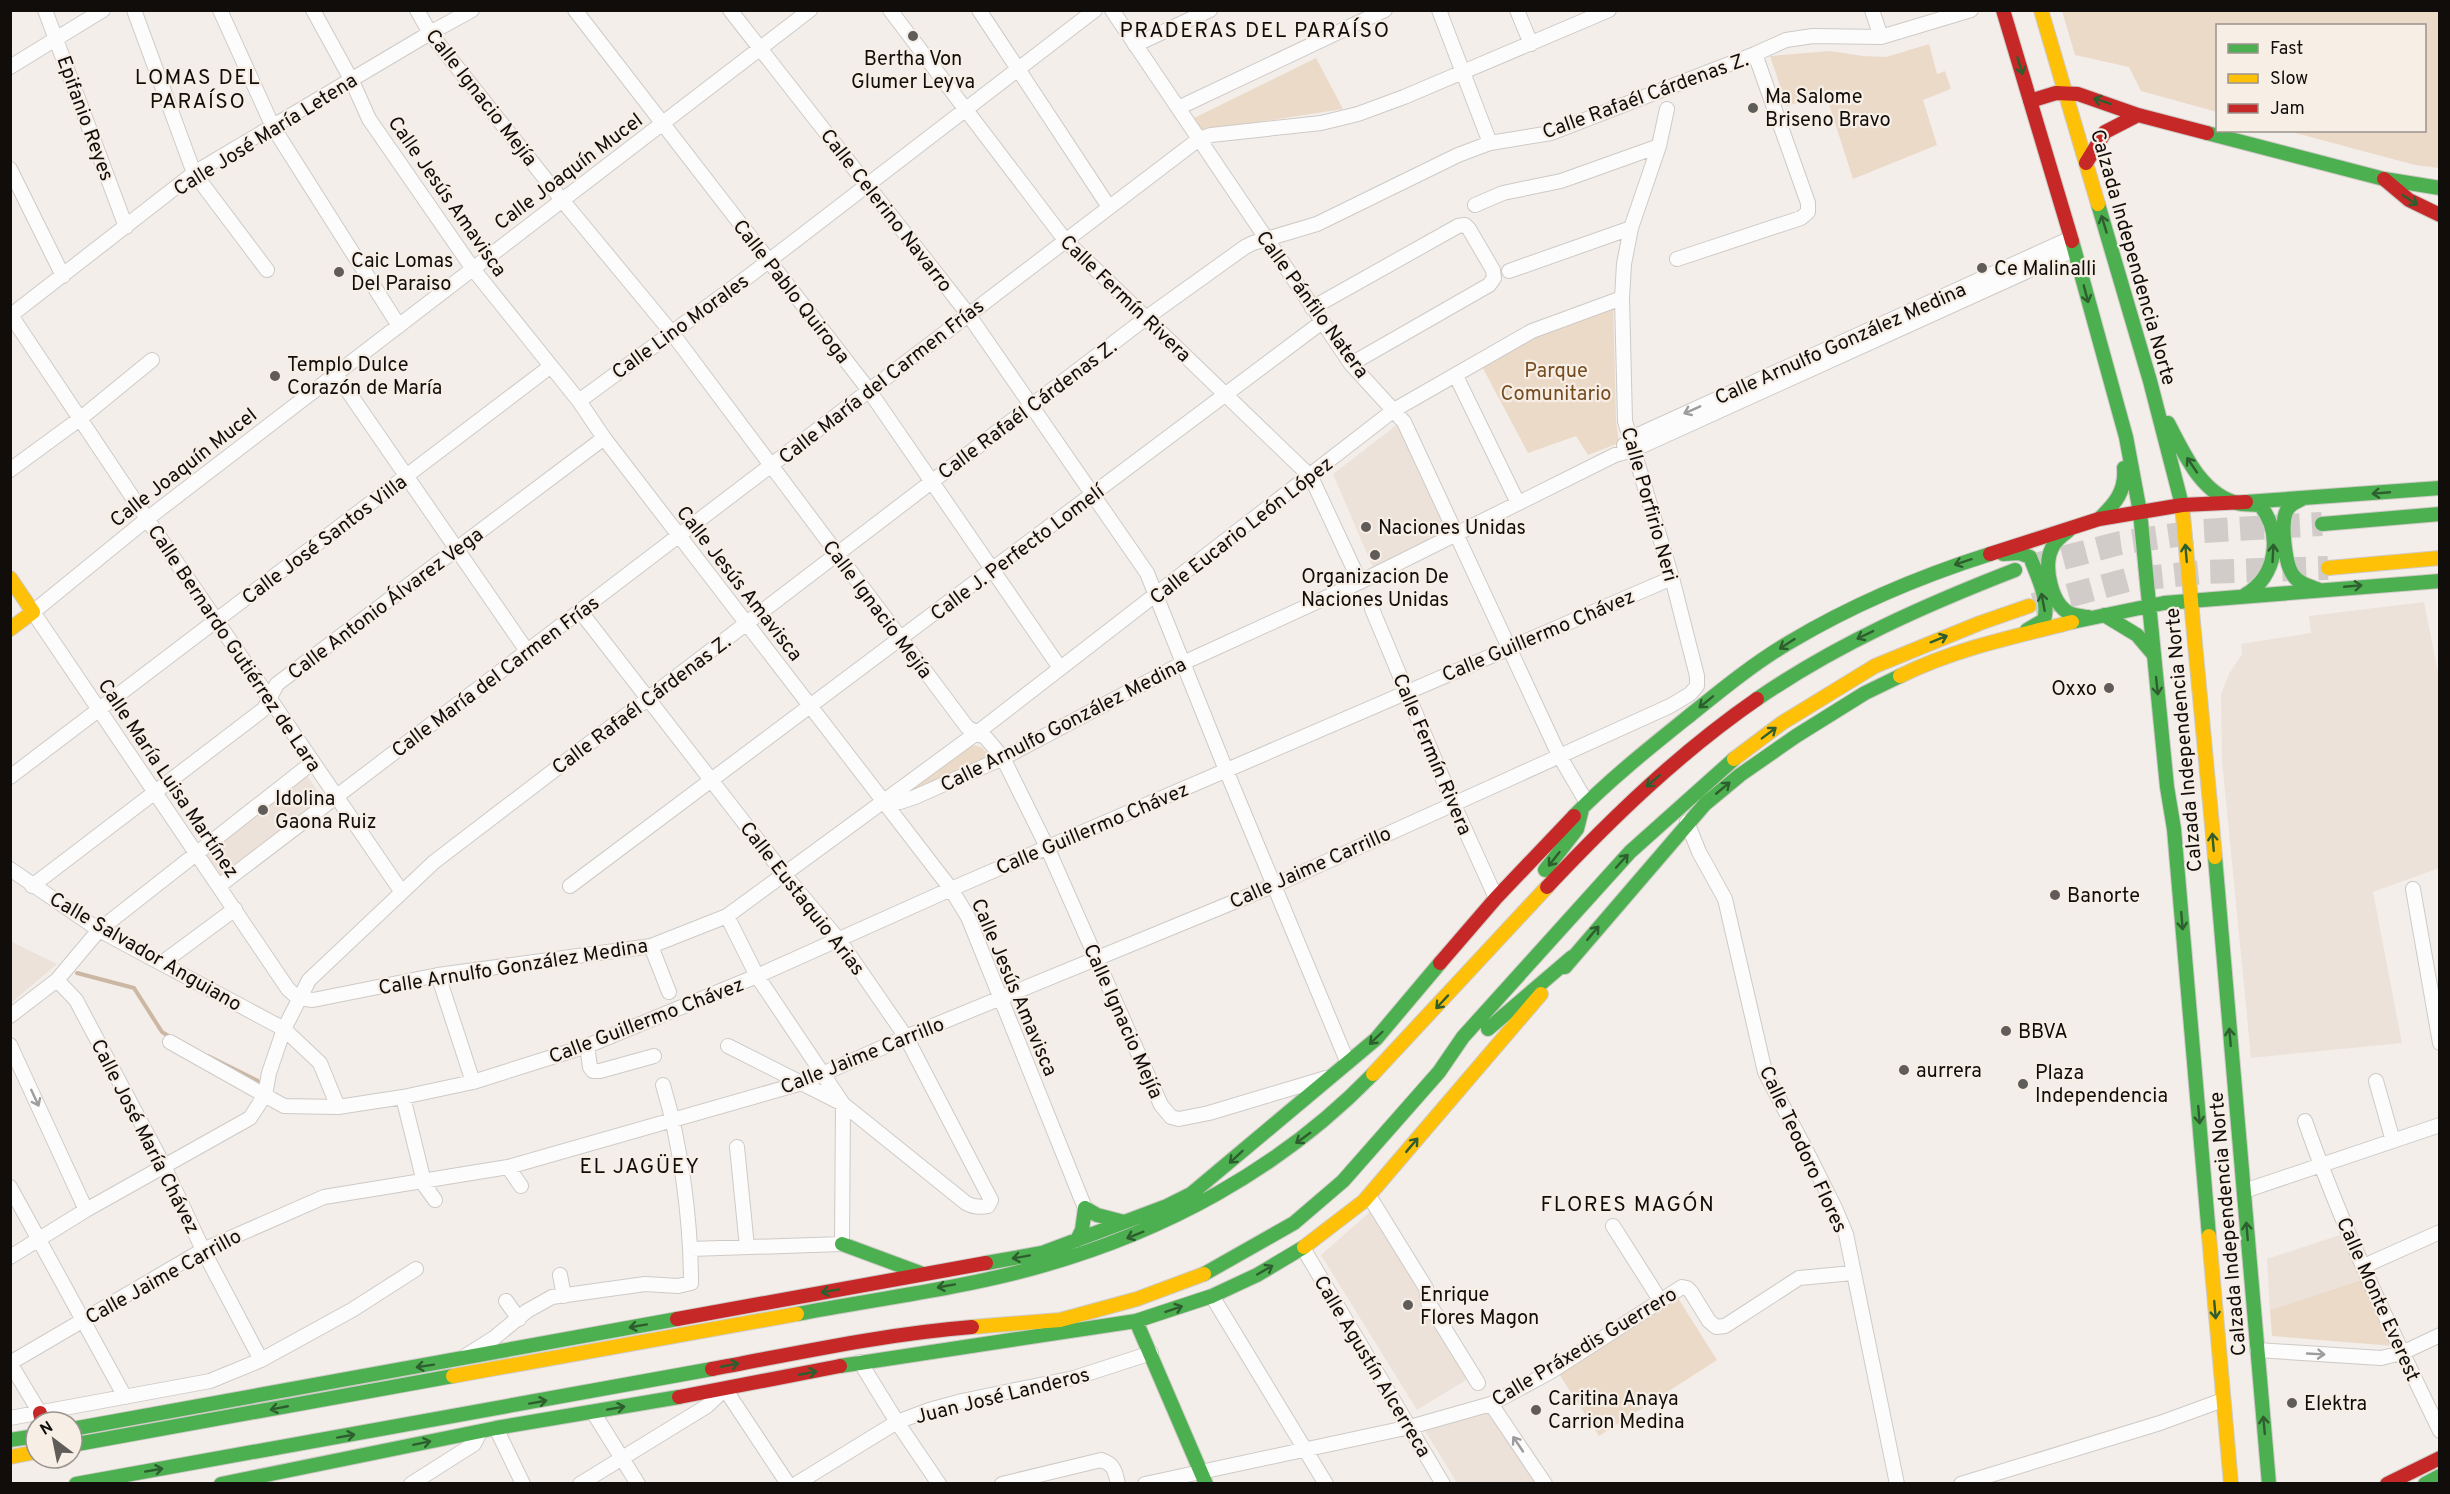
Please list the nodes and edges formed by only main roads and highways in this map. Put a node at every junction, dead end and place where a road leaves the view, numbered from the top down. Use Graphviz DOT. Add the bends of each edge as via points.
graph roads {
  1 [pos="2003,10"];
  2 [pos="2041,10"];
  3 [pos="2065,92"];
  4 [pos="2030,101"];
  5 [pos="2138,114"];
  6 [pos="2086,163"];
  7 [pos="2384,179"];
  8 [pos="2439,188"];
  9 [pos="2439,215"];
  10 [pos="2156,401"];
  11 [pos="2126,437"];
  12 [pos="2439,488"];
  13 [pos="2302,500"];
  14 [pos="2236,502"];
  15 [pos="2182,505"];
  16 [pos="2140,512"];
  17 [pos="2439,514"];
  18 [pos="2099,519"];
  19 [pos="2322,524"];
  20 [pos="2075,526"];
  21 [pos="1990,555"];
  22 [pos="2439,558"];
  23 [pos="2328,568"];
  24 [pos="2015,570"];
  25 [pos="10,578"];
  26 [pos="2439,580"];
  27 [pos="2317,589"];
  28 [pos="2241,596"];
  29 [pos="2190,600"];
  30 [pos="2029,606"];
  31 [pos="2150,606"];
  32 [pos="33,612"];
  33 [pos="2097,616"];
  34 [pos="10,629"];
  35 [pos="2010,639"];
  36 [pos="2154,655"];
  37 [pos="1585,806"];
  38 [pos="1572,957"];
  39 [pos="1482,959"];
  40 [pos="1439,1072"];
  41 [pos="1124,1222"];
  42 [pos="1077,1240"];
  43 [pos="842,1244"];
  44 [pos="924,1274"];
  45 [pos="1060,1320"];
  46 [pos="1042,1322"];
  47 [pos="1136,1322"];
  48 [pos="1111,1325"];
  49 [pos="1017,1338"];
  50 [pos="304,1386"];
  51 [pos="353,1395"];
  52 [pos="84,1427"];
  53 [pos="84,1443"];
  54 [pos="2439,1458"];
  55 [pos="2439,1476"];
  56 [pos="1203,1478"];
  57 [pos="248,1481"];
  58 [pos="76,1484"];
  59 [pos="220,1484"];
  60 [pos="2231,1484"];
  61 [pos="2269,1484"];
  62 [pos="2387,1484"];
  63 [pos="2425,1484"];
  1 -- 4 [label="main road, Calzada Independencia Norte, one-way"];
  2 -- 3 [label="main road, Calzada Independencia Norte"];
  3 -- 4 [label="main road"];
  5 -- 3 [label="main road, one-way"];
  3 -- 6 [label="main road, Calzada Independencia Norte"];
  4 -- 11 [label="main road, Calzada Independencia Norte, one-way"];
  5 -- 6 [label="main road" via="2102,133"];
  5 -- 7 [label="main road"];
  10 -- 6 [label="main road, Calzada Independencia Norte, one-way"];
  7 -- 8 [label="main road"];
  7 -- 9 [label="main road, one-way" via="2409,200"];
  14 -- 10 [label="main road, one-way" via="2202,480"];
  10 -- 15 [label="main road, Calzada Independencia Norte"];
  11 -- 16 [label="main road, Calzada Independencia Norte"];
  11 -- 18 [label="main road" via="2124,491"];
  12 -- 13 [label="main road, one-way"];
  13 -- 14 [label="main road"];
  13 -- 27 [label="main road" via="2290,504 2285,515 2287,561 2295,578"];
  14 -- 15 [label="main road"];
  28 -- 14 [label="main road, one-way" via="2264,581 2274,553 2267,513 2260,505"];
  15 -- 16 [label="main road"];
  29 -- 15 [label="main road, Calzada Independencia Norte, one-way"];
  16 -- 18 [label="main road"];
  16 -- 31 [label="main road, Calzada Independencia Norte"];
  17 -- 19 [label="main road"];
  18 -- 20 [label="main road"];
  20 -- 21 [label="main road"];
  20 -- 33 [label="main road" via="2059,536 2050,551 2048,566 2055,597 2074,615"];
  35 -- 21 [label="main road, one-way" via="2043,621 2046,615 2040,581 2030,557 2019,553"];
  21 -- 37 [label="main road, one-way" via="1919,579 1789,642 1665,735"];
  22 -- 23 [label="main road"];
  24 -- 39 [label="main road, one-way" via="1947,595 1836,649 1749,703 1644,789"];
  25 -- 32 [label="main road, Calle María Luisa Martínez"];
  27 -- 26 [label="main road, one-way"];
  27 -- 28 [label="main road"];
  28 -- 29 [label="main road"];
  29 -- 31 [label="main road"];
  61 -- 29 [label="main road, Calzada Independencia Norte, one-way"];
  40 -- 30 [label="main road, one-way" via="1463,1037 1630,852 1734,759 1782,723 1875,666"];
  31 -- 33 [label="main road"];
  31 -- 36 [label="main road, Calzada Independencia Norte"];
  32 -- 34 [label="main road, Calle Joaquín Mucel"];
  33 -- 35 [label="main road"];
  33 -- 36 [label="main road" via="2137,635"];
  38 -- 35 [label="main road, one-way" via="1687,822 1740,775 1865,693 1932,660"];
  36 -- 60 [label="main road, Calzada Independencia Norte, one-way" via="2175,840"];
  37 -- 39 [label="main road, one-way" via="1577,829 1512,912"];
  37 -- 41 [label="main road, one-way" via="1496,898 1376,1039 1191,1194"];
  38 -- 40 [label="main road"];
  47 -- 38 [label="main road, one-way" via="1212,1296 1257,1275 1303,1248 1369,1196"];
  39 -- 51 [label="main road, one-way" via="1351,1097 1312,1131 1212,1197 1162,1224 1098,1250 988,1279"];
  40 -- 45 [label="main road" via="1343,1181 1294,1224 1200,1276 1137,1299"];
  41 -- 42 [label="main road"];
  41 -- 42 [label="main road" via="1085,1208 1083,1230"];
  42 -- 44 [label="main road, one-way" via="1042,1253"];
  43 -- 44 [label="main road"];
  44 -- 50 [label="main road, one-way"];
  45 -- 46 [label="main road"];
  45 -- 48 [label="main road"];
  46 -- 49 [label="main road"];
  58 -- 46 [label="main road, one-way" via="848,1343 925,1331"];
  47 -- 48 [label="main road"];
  47 -- 56 [label="main road"];
  48 -- 49 [label="main road"];
  57 -- 49 [label="main road, one-way" via="496,1428 860,1362"];
  50 -- 51 [label="main road"];
  50 -- 52 [label="main road"];
  51 -- 53 [label="main road, one-way"];
  54 -- 62 [label="main road"];
  55 -- 63 [label="main road"];
  57 -- 59 [label="main road"];
}
